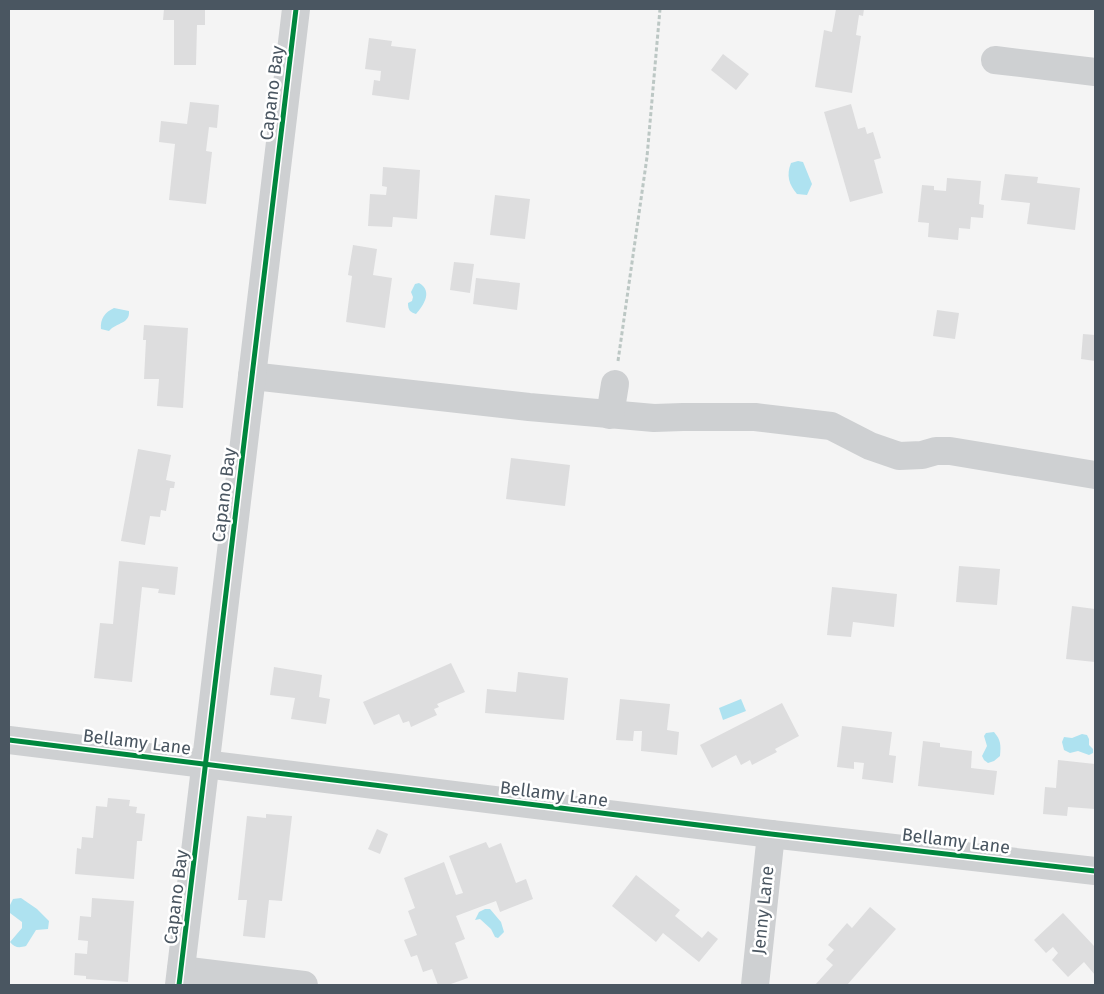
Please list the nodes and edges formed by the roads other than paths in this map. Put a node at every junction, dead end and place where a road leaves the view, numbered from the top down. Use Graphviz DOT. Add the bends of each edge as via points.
graph roads {
  1 [pos="296,9"];
  2 [pos="995,60"];
  3 [pos="1095,72"];
  4 [pos="252,376"];
  5 [pos="615,384"];
  6 [pos="610,415"];
  7 [pos="1095,475"];
  8 [pos="9,740"];
  9 [pos="206,765"];
  10 [pos="771,834"];
  11 [pos="1095,871"];
  12 [pos="180,978"];
  13 [pos="304,985"];
  14 [pos="755,985"];
  1 -- 4 [label="street, Capano Bay"];
  2 -- 3 [label="street"];
  4 -- 6 [label="street"];
  4 -- 9 [label="street, Capano Bay"];
  5 -- 6 [label="street"];
  6 -- 7 [label="street" via="756,417 831,426 870,446 899,456 950,451"];
  8 -- 9 [label="street, Bellamy Lane"];
  9 -- 10 [label="street, Bellamy Lane"];
  9 -- 12 [label="street, Capano Bay"];
  10 -- 11 [label="street, Bellamy Lane"];
  10 -- 14 [label="street, Jenny Lane"];
  12 -- 13 [label="street"];
}
